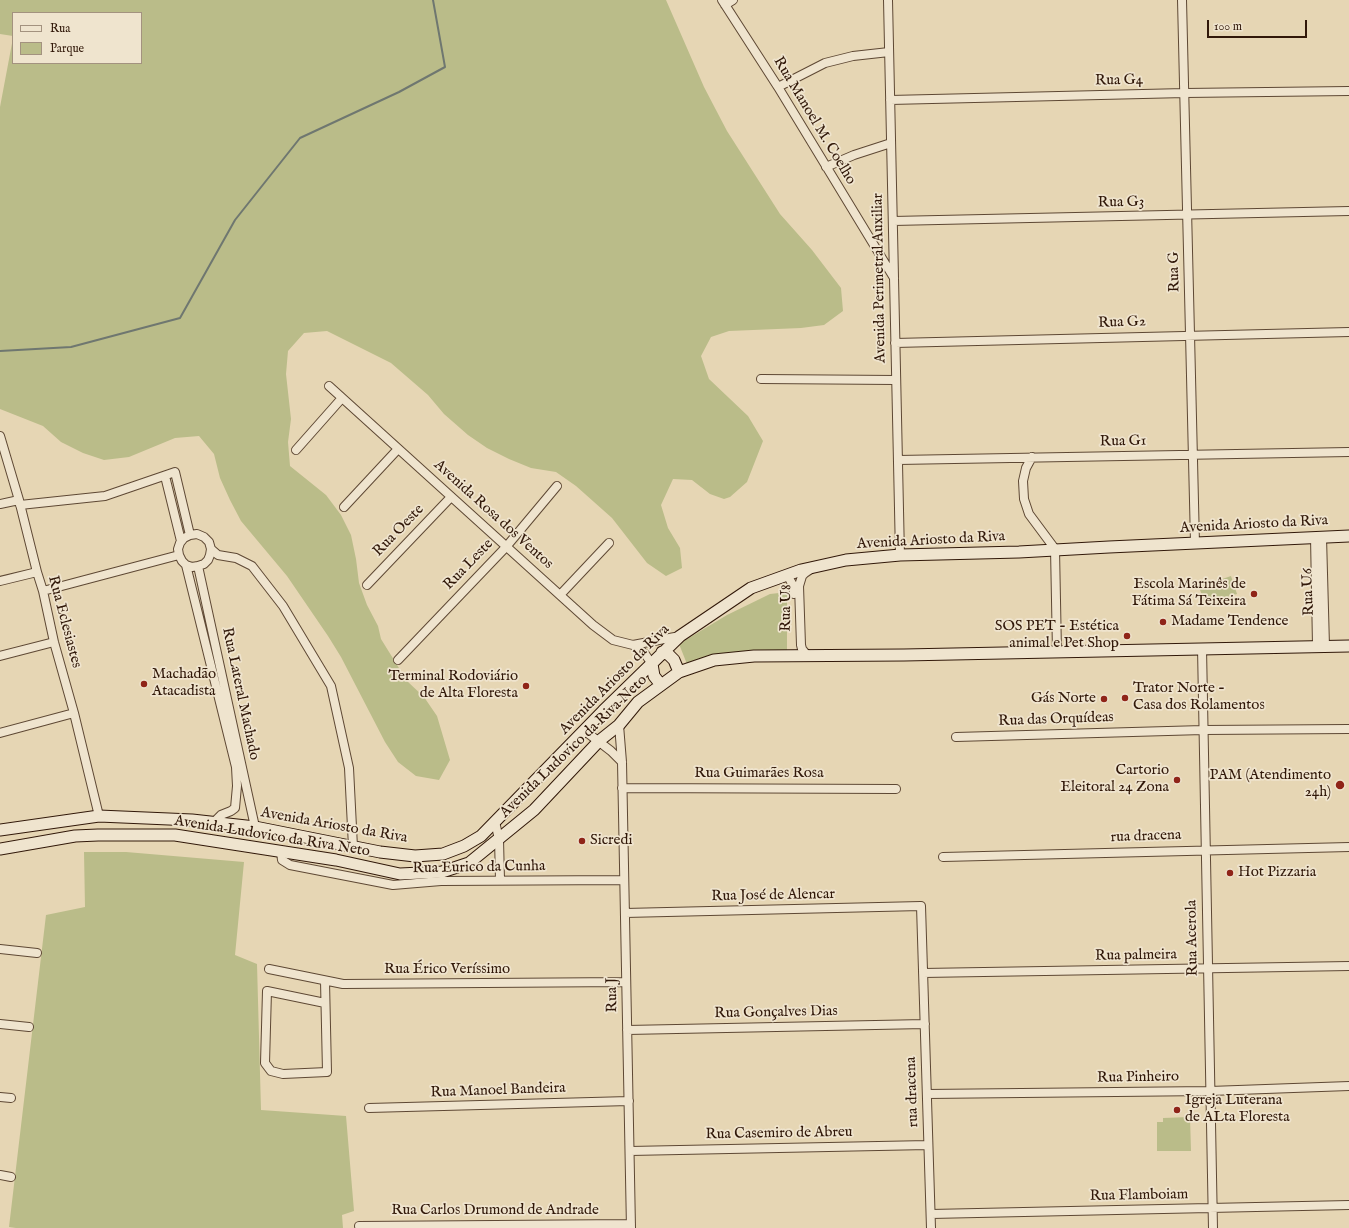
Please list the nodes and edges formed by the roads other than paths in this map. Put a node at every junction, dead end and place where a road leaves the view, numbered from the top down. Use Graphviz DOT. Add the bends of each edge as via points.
graph roads {
  1 [pos="733,0"];
  2 [pos="888,0"];
  3 [pos="1182,0"];
  4 [pos="723,2"];
  5 [pos="889,52"];
  6 [pos="778,87"];
  7 [pos="1349,92"];
  8 [pos="1185,93"];
  9 [pos="890,100"];
  10 [pos="891,143"];
  11 [pos="826,167"];
  12 [pos="1349,211"];
  13 [pos="1187,215"];
  14 [pos="893,221"];
  15 [pos="894,279"];
  16 [pos="1349,332"];
  17 [pos="1190,335"];
  18 [pos="895,343"];
  19 [pos="761,380"];
  20 [pos="896,380"];
  21 [pos="329,386"];
  22 [pos="342,398"];
  23 [pos="0,436"];
  24 [pos="398,449"];
  25 [pos="296,450"];
  26 [pos="1349,452"];
  27 [pos="1193,455"];
  28 [pos="1032,457"];
  29 [pos="898,460"];
  30 [pos="165,476"];
  31 [pos="557,486"];
  32 [pos="451,497"];
  33 [pos="19,502"];
  34 [pos="0,504"];
  35 [pos="344,507"];
  36 [pos="190,534"];
  37 [pos="1349,536"];
  38 [pos="1318,537"];
  39 [pos="181,541"];
  40 [pos="609,543"];
  41 [pos="1195,543"];
  42 [pos="506,546"];
  43 [pos="211,549"];
  44 [pos="1055,549"];
  45 [pos="179,555"];
  46 [pos="900,555"];
  47 [pos="186,565"];
  48 [pos="198,566"];
  49 [pos="815,567"];
  50 [pos="36,572"];
  51 [pos="786,575"];
  52 [pos="0,581"];
  53 [pos="367,585"];
  54 [pos="796,585"];
  55 [pos="43,591"];
  56 [pos="560,595"];
  57 [pos="797,614"];
  58 [pos="680,636"];
  59 [pos="54,642"];
  60 [pos="632,645"];
  61 [pos="1321,646"];
  62 [pos="1349,646"];
  63 [pos="1202,648"];
  64 [pos="662,652"];
  65 [pos="1057,652"];
  66 [pos="645,654"];
  67 [pos="790,655"];
  68 [pos="807,655"];
  69 [pos="0,656"];
  70 [pos="398,660"];
  71 [pos="652,664"];
  72 [pos="679,672"];
  73 [pos="661,685"];
  74 [pos="74,713"];
  75 [pos="619,724"];
  76 [pos="1349,729"];
  77 [pos="1203,730"];
  78 [pos="584,731"];
  79 [pos="0,733"];
  80 [pos="956,737"];
  81 [pos="599,741"];
  82 [pos="622,762"];
  83 [pos="622,788"];
  84 [pos="896,788"];
  85 [pos="99,816"];
  86 [pos="214,822"];
  87 [pos="495,822"];
  88 [pos="255,827"];
  89 [pos="0,830"];
  90 [pos="285,833"];
  91 [pos="499,839"];
  92 [pos="1349,846"];
  93 [pos="353,847"];
  94 [pos="0,849"];
  95 [pos="1206,850"];
  96 [pos="280,852"];
  97 [pos="943,857"];
  98 [pos="336,860"];
  99 [pos="336,874"];
  100 [pos="442,876"];
  101 [pos="500,880"];
  102 [pos="624,880"];
  103 [pos="921,906"];
  104 [pos="625,913"];
  105 [pos="0,949"];
  106 [pos="36,954"];
  107 [pos="1349,966"];
  108 [pos="269,969"];
  109 [pos="1208,969"];
  110 [pos="923,973"];
  111 [pos="325,981"];
  112 [pos="626,982"];
  113 [pos="325,1003"];
  114 [pos="0,1024"];
  115 [pos="924,1024"];
  116 [pos="29,1027"];
  117 [pos="627,1030"];
  118 [pos="1349,1086"];
  119 [pos="1210,1091"];
  120 [pos="927,1094"];
  121 [pos="0,1097"];
  122 [pos="11,1098"];
  123 [pos="628,1101"];
  124 [pos="369,1108"];
  125 [pos="928,1144"];
  126 [pos="630,1151"];
  127 [pos="0,1175"];
  128 [pos="11,1177"];
  129 [pos="1349,1205"];
  130 [pos="1213,1209"];
  131 [pos="930,1214"];
  132 [pos="359,1226"];
  133 [pos="631,1226"];
  134 [pos="931,1228"];
  135 [pos="1213,1228"];
  1 -- 4 [label="street"];
  2 -- 5 [label="street, Avenida Perimetral Auxiliar"];
  3 -- 8 [label="street, Rua G"];
  4 -- 6 [label="street, Rua Manoel M. Coelho"];
  5 -- 6 [label="street" via="853,56 825,63"];
  5 -- 9 [label="street, Avenida Perimetral Auxiliar"];
  6 -- 11 [label="street, Rua Manoel M. Coelho"];
  7 -- 8 [label="street, Rua G4"];
  8 -- 9 [label="street, Rua G4"];
  8 -- 13 [label="street, Rua G"];
  9 -- 10 [label="street, Avenida Perimetral Auxiliar"];
  10 -- 11 [label="street"];
  10 -- 14 [label="street, Avenida Perimetral Auxiliar"];
  11 -- 15 [label="street, Rua Manoel M. Coelho"];
  12 -- 13 [label="street, Rua G3"];
  13 -- 14 [label="street, Rua G3"];
  13 -- 17 [label="street, Rua G"];
  14 -- 15 [label="street, Avenida Perimetral Auxiliar"];
  15 -- 18 [label="street, Avenida Perimetral Auxiliar"];
  16 -- 17 [label="street, Rua G2"];
  17 -- 18 [label="street, Rua G2"];
  17 -- 27 [label="street, Rua G"];
  18 -- 20 [label="street, Avenida Perimetral Auxiliar"];
  19 -- 20 [label="street"];
  20 -- 29 [label="street, Avenida Perimetral Auxiliar"];
  21 -- 22 [label="street, Avenida Rosa dos Ventos"];
  22 -- 24 [label="street, Avenida Rosa dos Ventos"];
  22 -- 25 [label="street"];
  23 -- 33 [label="street, Rua Eclesiastes"];
  24 -- 32 [label="street, Avenida Rosa dos Ventos"];
  24 -- 35 [label="street"];
  26 -- 27 [label="street, Rua G1"];
  27 -- 28 [label="street, Rua G1"];
  27 -- 41 [label="street, Rua G"];
  28 -- 29 [label="street, Rua G1"];
  28 -- 44 [label="street" via="1023,481 1024,499 1029,514"];
  29 -- 46 [label="street, Avenida Perimetral Auxiliar"];
  30 -- 33 [label="street" via="105,496"];
  30 -- 36 [label="street" via="175,472"];
  30 -- 39 [label="street"];
  31 -- 42 [label="street, Rua Leste"];
  32 -- 42 [label="street, Avenida Rosa dos Ventos"];
  32 -- 53 [label="street, Rua Oeste"];
  33 -- 34 [label="street"];
  33 -- 50 [label="street, Rua Eclesiastes"];
  36 -- 39 [label="street"];
  36 -- 43 [label="street" via="204,537"];
  37 -- 38 [label="street, Avenida Ariosto da Riva"];
  38 -- 41 [label="street, Avenida Ariosto da Riva"];
  38 -- 61 [label="street, Rua U6"];
  39 -- 45 [label="street"];
  40 -- 56 [label="street"];
  41 -- 44 [label="street, Avenida Ariosto da Riva"];
  42 -- 56 [label="street, Avenida Rosa dos Ventos"];
  42 -- 70 [label="street, Rua Leste"];
  43 -- 48 [label="street" via="208,560"];
  43 -- 93 [label="street" via="218,555 236,558 252,566 283,606 331,686 349,768"];
  44 -- 46 [label="street, Avenida Ariosto da Riva"];
  44 -- 65 [label="street"];
  45 -- 47 [label="street"];
  45 -- 55 [label="street"];
  46 -- 49 [label="street, Avenida Ariosto da Riva" via="846,560"];
  47 -- 48 [label="street"];
  47 -- 86 [label="street" via="236,767 235,808"];
  48 -- 88 [label="street, Rua Lateral Machado"];
  49 -- 51 [label="street, Avenida Ariosto da Riva"];
  49 -- 54 [label="street, Rua U8" via="805,573"];
  50 -- 52 [label="street"];
  50 -- 55 [label="street, Rua Eclesiastes"];
  51 -- 54 [label="street, Rua U8"];
  51 -- 58 [label="street, Avenida Ariosto da Riva" via="751,588"];
  54 -- 57 [label="street, Rua U8"];
  55 -- 59 [label="street, Rua Eclesiastes"];
  56 -- 60 [label="street, Avenida Rosa dos Ventos" via="613,640"];
  57 -- 67 [label="street, Rua U8" via="796,642"];
  57 -- 68 [label="street, Rua U8" via="801,645"];
  58 -- 60 [label="street"];
  58 -- 64 [label="street, Avenida Ariosto da Riva"];
  59 -- 69 [label="street"];
  59 -- 74 [label="street, Rua Eclesiastes"];
  60 -- 66 [label="street, Avenida Rosa dos Ventos"];
  61 -- 62 [label="street, Avenida Ludovico da Riva Neto"];
  61 -- 63 [label="street, Avenida Ludovico da Riva Neto"];
  63 -- 65 [label="street, Avenida Ludovico da Riva Neto"];
  63 -- 77 [label="street, Rua Acerola"];
  64 -- 66 [label="street"];
  64 -- 71 [label="street, Avenida Ariosto da Riva"];
  64 -- 72 [label="street" via="674,660"];
  65 -- 68 [label="street, Avenida Ludovico da Riva Neto"];
  66 -- 71 [label="street"];
  67 -- 68 [label="street, Avenida Ludovico da Riva Neto"];
  67 -- 72 [label="street, Avenida Ludovico da Riva Neto" via="714,660"];
  71 -- 73 [label="street" via="654,676"];
  71 -- 78 [label="street, Avenida Ariosto da Riva"];
  72 -- 73 [label="street, Avenida Ludovico da Riva Neto"];
  73 -- 75 [label="street, Avenida Ludovico da Riva Neto" via="638,702"];
  74 -- 79 [label="street"];
  74 -- 85 [label="street, Rua Eclesiastes"];
  75 -- 81 [label="street, Avenida Ludovico da Riva Neto"];
  75 -- 82 [label="street, Rua J"];
  76 -- 77 [label="street, Rua das Orquídeas"];
  77 -- 80 [label="street, Rua das Orquídeas"];
  77 -- 95 [label="street, Rua Acerola"];
  78 -- 81 [label="street"];
  78 -- 87 [label="street, Avenida Ariosto da Riva"];
  81 -- 82 [label="street"];
  81 -- 91 [label="street, Avenida Ludovico da Riva Neto" via="534,810"];
  82 -- 83 [label="street, Rua J"];
  83 -- 84 [label="street, Rua Guimarães Rosa"];
  83 -- 102 [label="street, Rua J"];
  85 -- 86 [label="street, Avenida Ariosto da Riva"];
  85 -- 89 [label="street, Avenida Ariosto da Riva"];
  86 -- 88 [label="street, Avenida Ariosto da Riva"];
  87 -- 91 [label="street"];
  87 -- 93 [label="street, Avenida Ariosto da Riva" via="481,836 443,854 415,856"];
  88 -- 90 [label="street, Avenida Ariosto da Riva"];
  90 -- 93 [label="street, Avenida Ariosto da Riva"];
  90 -- 96 [label="street" via="280,844"];
  91 -- 100 [label="street, Avenida Ludovico da Riva Neto" via="469,863"];
  91 -- 101 [label="street"];
  92 -- 95 [label="street, rua dracena"];
  94 -- 96 [label="street, Avenida Ludovico da Riva Neto" via="98,834 175,835"];
  95 -- 97 [label="street, rua dracena"];
  95 -- 109 [label="street, Rua Acerola"];
  96 -- 98 [label="street, Avenida Ludovico da Riva Neto"];
  96 -- 99 [label="street, Rua Eurico da Cunha" via="282,860 290,865"];
  98 -- 99 [label="street"];
  98 -- 100 [label="street, Avenida Ludovico da Riva Neto" via="400,874"];
  99 -- 100 [label="street, Rua Eurico da Cunha" via="393,885"];
  100 -- 101 [label="street, Rua Eurico da Cunha"];
  101 -- 102 [label="street, Rua Eurico da Cunha"];
  102 -- 104 [label="street, Rua J"];
  103 -- 104 [label="street, Rua José de Alencar"];
  103 -- 110 [label="street, rua dracena"];
  104 -- 112 [label="street, Rua J"];
  105 -- 106 [label="street"];
  107 -- 109 [label="street, Rua palmeira"];
  108 -- 111 [label="street, Rua Érico Veríssimo"];
  109 -- 110 [label="street, Rua palmeira"];
  109 -- 119 [label="street, Rua Acerola"];
  110 -- 115 [label="street, rua dracena"];
  111 -- 112 [label="street, Rua Érico Veríssimo" via="343,984"];
  111 -- 113 [label="street"];
  112 -- 117 [label="street, Rua J"];
  113 -- 113 [label="street" via="326,1072 282,1074 271,1071 265,1063 267,991"];
  114 -- 116 [label="street"];
  115 -- 117 [label="street, Rua Gonçalves Dias"];
  115 -- 120 [label="street, rua dracena"];
  117 -- 123 [label="street, Rua J"];
  118 -- 119 [label="street, Rua Pinheiro"];
  119 -- 120 [label="street, Rua Pinheiro"];
  119 -- 130 [label="street, Rua Acerola"];
  120 -- 125 [label="street, rua dracena"];
  121 -- 122 [label="street"];
  123 -- 124 [label="street, Rua Manoel Bandeira"];
  123 -- 126 [label="street, Rua J"];
  125 -- 126 [label="street, Rua Casemiro de Abreu"];
  125 -- 131 [label="street, rua dracena"];
  126 -- 133 [label="street, Rua J"];
  127 -- 128 [label="street"];
  129 -- 130 [label="street, Rua Flamboiam"];
  130 -- 131 [label="street, Rua Flamboiam"];
  130 -- 135 [label="street, Rua Acerola"];
  131 -- 134 [label="street, rua dracena"];
  132 -- 133 [label="street, Rua Carlos Drumond de Andrade"];
}
